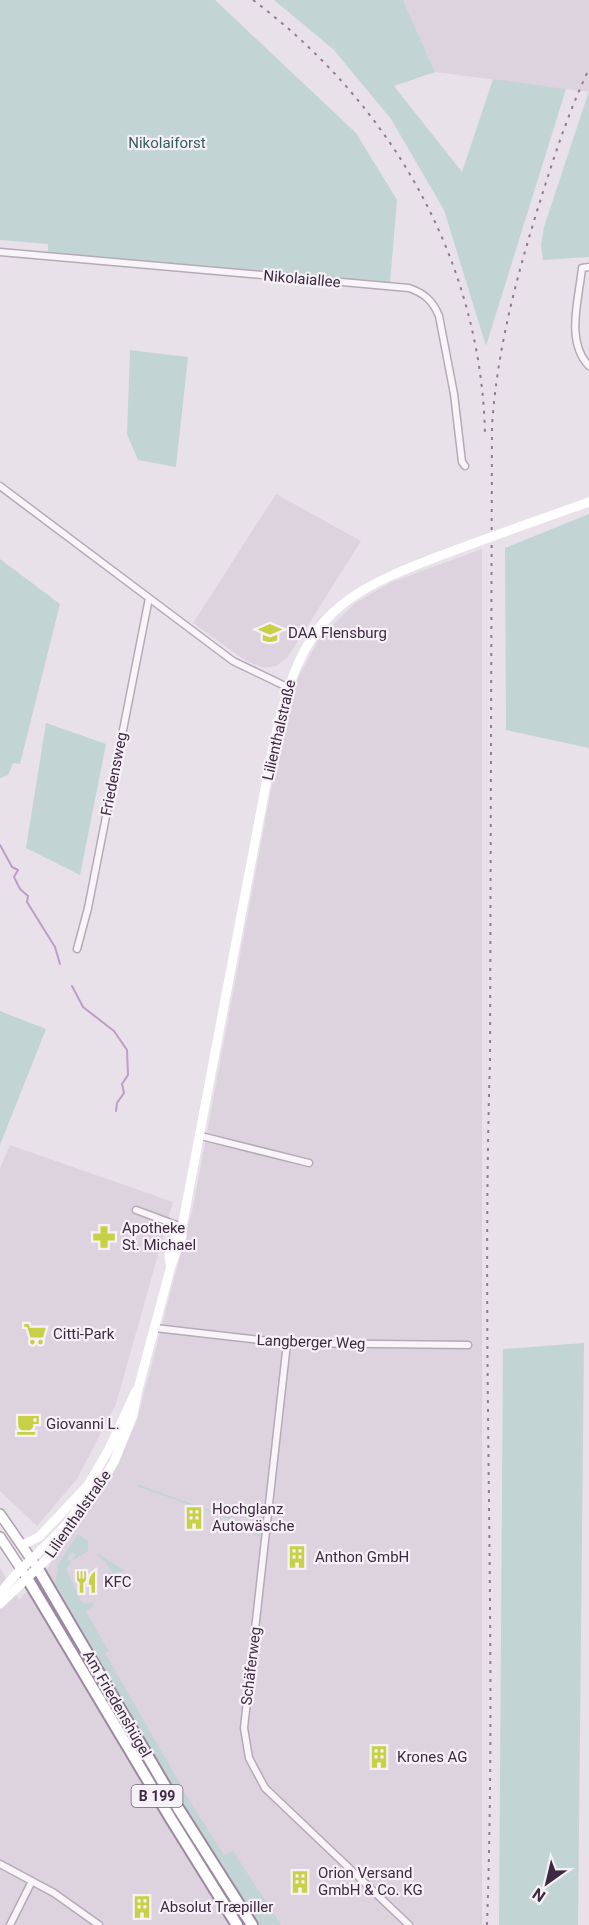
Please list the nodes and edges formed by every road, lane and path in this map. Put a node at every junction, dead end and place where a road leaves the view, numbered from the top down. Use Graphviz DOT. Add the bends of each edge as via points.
graph roads {
  1 [pos="0,252"];
  2 [pos="586,267"];
  3 [pos="589,366"];
  4 [pos="465,466"];
  5 [pos="0,486"];
  6 [pos="589,502"];
  7 [pos="149,598"];
  8 [pos="287,687"];
  9 [pos="77,949"];
  10 [pos="201,1136"];
  11 [pos="309,1163"];
  12 [pos="136,1210"];
  13 [pos="182,1227"];
  14 [pos="155,1328"];
  15 [pos="287,1343"];
  16 [pos="468,1345"];
  17 [pos="138,1389"];
  18 [pos="88,1485"];
  19 [pos="0,1514"];
  20 [pos="0,1537"];
  21 [pos="22,1545"];
  22 [pos="35,1564"];
  23 [pos="24,1573"];
  24 [pos="0,1594"];
  25 [pos="0,1604"];
  26 [pos="0,1864"];
  27 [pos="32,1881"];
  28 [pos="10,1925"];
  29 [pos="99,1925"];
  30 [pos="237,1925"];
  31 [pos="252,1925"];
  32 [pos="409,1925"];
  1 -- 4 [label="street, Nikolaiallee" via="419,291 435,306 439,316"];
  2 -- 3 [label="street" via="575,338 579,354"];
  5 -- 7 [label="street"];
  6 -- 8 [label="street, Lilienthalstraße, bridge" via="396,571 367,586 321,623"];
  7 -- 8 [label="street" via="233,661"];
  7 -- 9 [label="street, Friedensweg"];
  8 -- 10 [label="street, Lilienthalstraße"];
  10 -- 11 [label="street"];
  10 -- 13 [label="street, Lilienthalstraße"];
  12 -- 13 [label="street"];
  13 -- 14 [label="street, Lilienthalstraße" via="174,1235 168,1256 171,1266"];
  14 -- 15 [label="street, Langberger Weg"];
  14 -- 17 [label="street, Lilienthalstraße"];
  15 -- 16 [label="street, Langberger Weg"];
  15 -- 32 [label="street, Schäferweg" via="244,1728 249,1758 265,1788"];
  17 -- 18 [label="street, Lilienthalstraße"];
  17 -- 22 [label="street, Lilienthalstraße" via="133,1415 106,1477 74,1524"];
  18 -- 21 [label="street, Lilienthalstraße" via="39,1537"];
  18 -- 22 [label="street, Lilienthalstraße" via="75,1511"];
  19 -- 21 [label="street, Am Friedenshügel / B 199"];
  20 -- 23 [label="street, Am Friedenshügel / B 199"];
  21 -- 22 [label="street, Am Friedenshügel / B 199"];
  22 -- 23 [label="street"];
  22 -- 31 [label="highway, Am Friedenshügel / B 199" via="184,1818"];
  23 -- 24 [label="street"];
  23 -- 25 [label="street"];
  23 -- 30 [label="highway, Am Friedenshügel / B 199"];
  26 -- 27 [label="street"];
  27 -- 28 [label="street"];
  27 -- 29 [label="street"];
}
